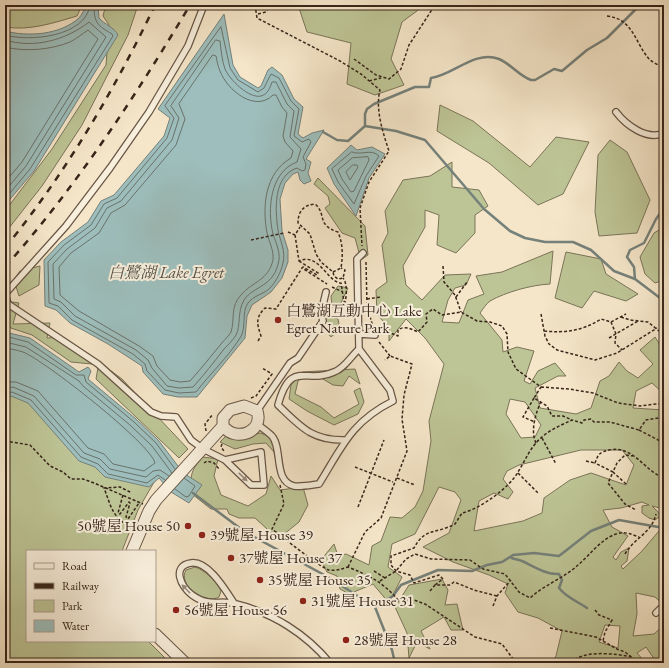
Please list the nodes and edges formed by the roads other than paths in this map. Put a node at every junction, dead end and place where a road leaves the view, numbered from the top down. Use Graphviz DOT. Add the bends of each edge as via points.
graph roads {
  1 [pos="204,5"];
  2 [pos="616,112"];
  3 [pos="664,133"];
  4 [pos="363,253"];
  5 [pos="326,292"];
  6 [pos="359,334"];
  7 [pos="375,335"];
  8 [pos="359,349"];
  9 [pos="257,411"];
  10 [pos="257,424"];
  11 [pos="223,426"];
  12 [pos="346,440"];
  13 [pos="203,449"];
  14 [pos="226,458"];
  15 [pos="132,550"];
  16 [pos="234,603"];
  17 [pos="664,604"];
  18 [pos="656,613"];
  19 [pos="156,635"];
  20 [pos="185,663"];
  21 [pos="330,663"];
  1 -- 13 [label="lane" via="188,46 145,118 66,226 5,294 8,304 98,364 151,412 176,417 191,440"];
  2 -- 3 [label="lane" via="623,121 641,132 660,135"];
  4 -- 6 [label="lane" via="357,259"];
  5 -- 9 [label="lane" via="321,313 323,321"];
  6 -- 7 [label="lane"];
  6 -- 8 [label="lane"];
  8 -- 12 [label="lane" via="390,390 393,401 363,419"];
  8 -- 12 [label="lane" via="336,371 321,375 305,374 294,378 282,390 278,405 314,436 330,441"];
  9 -- 10 [label="street"];
  9 -- 11 [label="street" via="244,406 235,407 223,418"];
  10 -- 11 [label="street" via="250,431 236,435"];
  10 -- 12 [label="lane" via="272,437 282,476 286,482 294,486 319,484"];
  11 -- 13 [label="street"];
  13 -- 14 [label="lane"];
  13 -- 15 [label="street" via="196,464 164,490 149,511"];
  14 -- 14 [label="lane, one-way" via="251,485 264,485 261,452"];
  16 -- 16 [label="lane, one-way" via="212,603 192,595 180,580 182,567 195,562 206,568 218,579"];
  16 -- 21 [label="lane" via="290,627 313,645"];
  17 -- 18 [label="lane"];
  19 -- 20 [label="street"];
}
